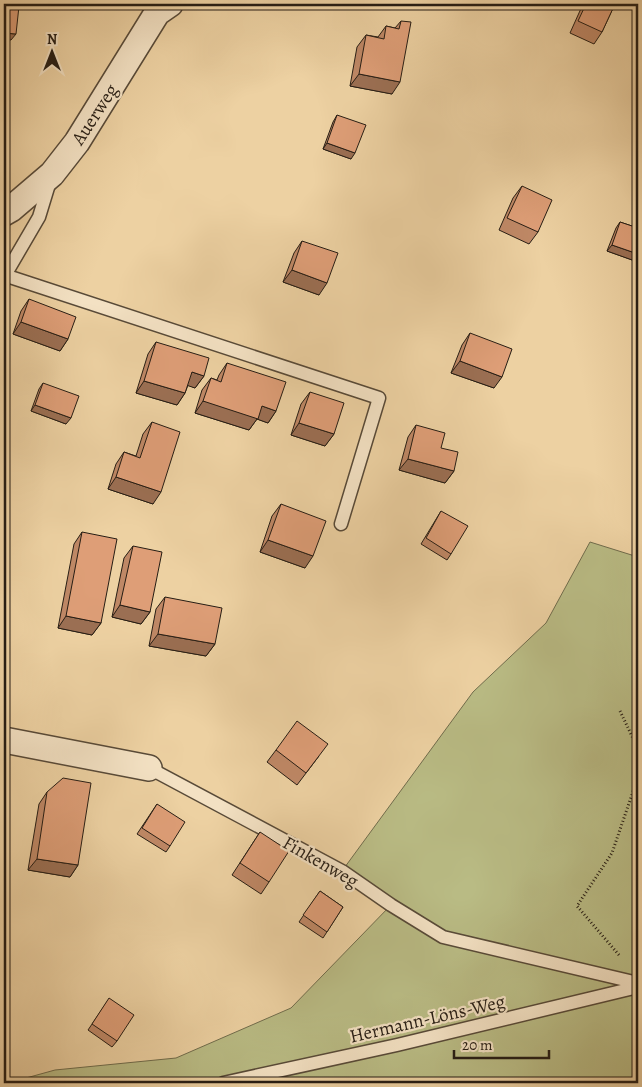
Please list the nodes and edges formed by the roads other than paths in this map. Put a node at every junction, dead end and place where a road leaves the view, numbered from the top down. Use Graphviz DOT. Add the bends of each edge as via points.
graph roads {
  1 [pos="170,4"];
  2 [pos="52,174"];
  3 [pos="4,213"];
  4 [pos="4,276"];
  5 [pos="341,524"];
  6 [pos="4,740"];
  7 [pos="149,768"];
  8 [pos="638,985"];
  9 [pos="223,1083"];
  1 -- 2 [label="street, Auerweg" via="157,13 77,142"];
  2 -- 3 [label="street, Auerweg"];
  2 -- 4 [label="lane" via="39,217"];
  4 -- 5 [label="lane" via="379,398"];
  6 -- 7 [label="street, Finkenweg"];
  7 -- 8 [label="lane, Finkenweg" via="342,870 443,937"];
  8 -- 9 [label="lane, Hermann-Löns-Weg" via="397,1045"];
}
